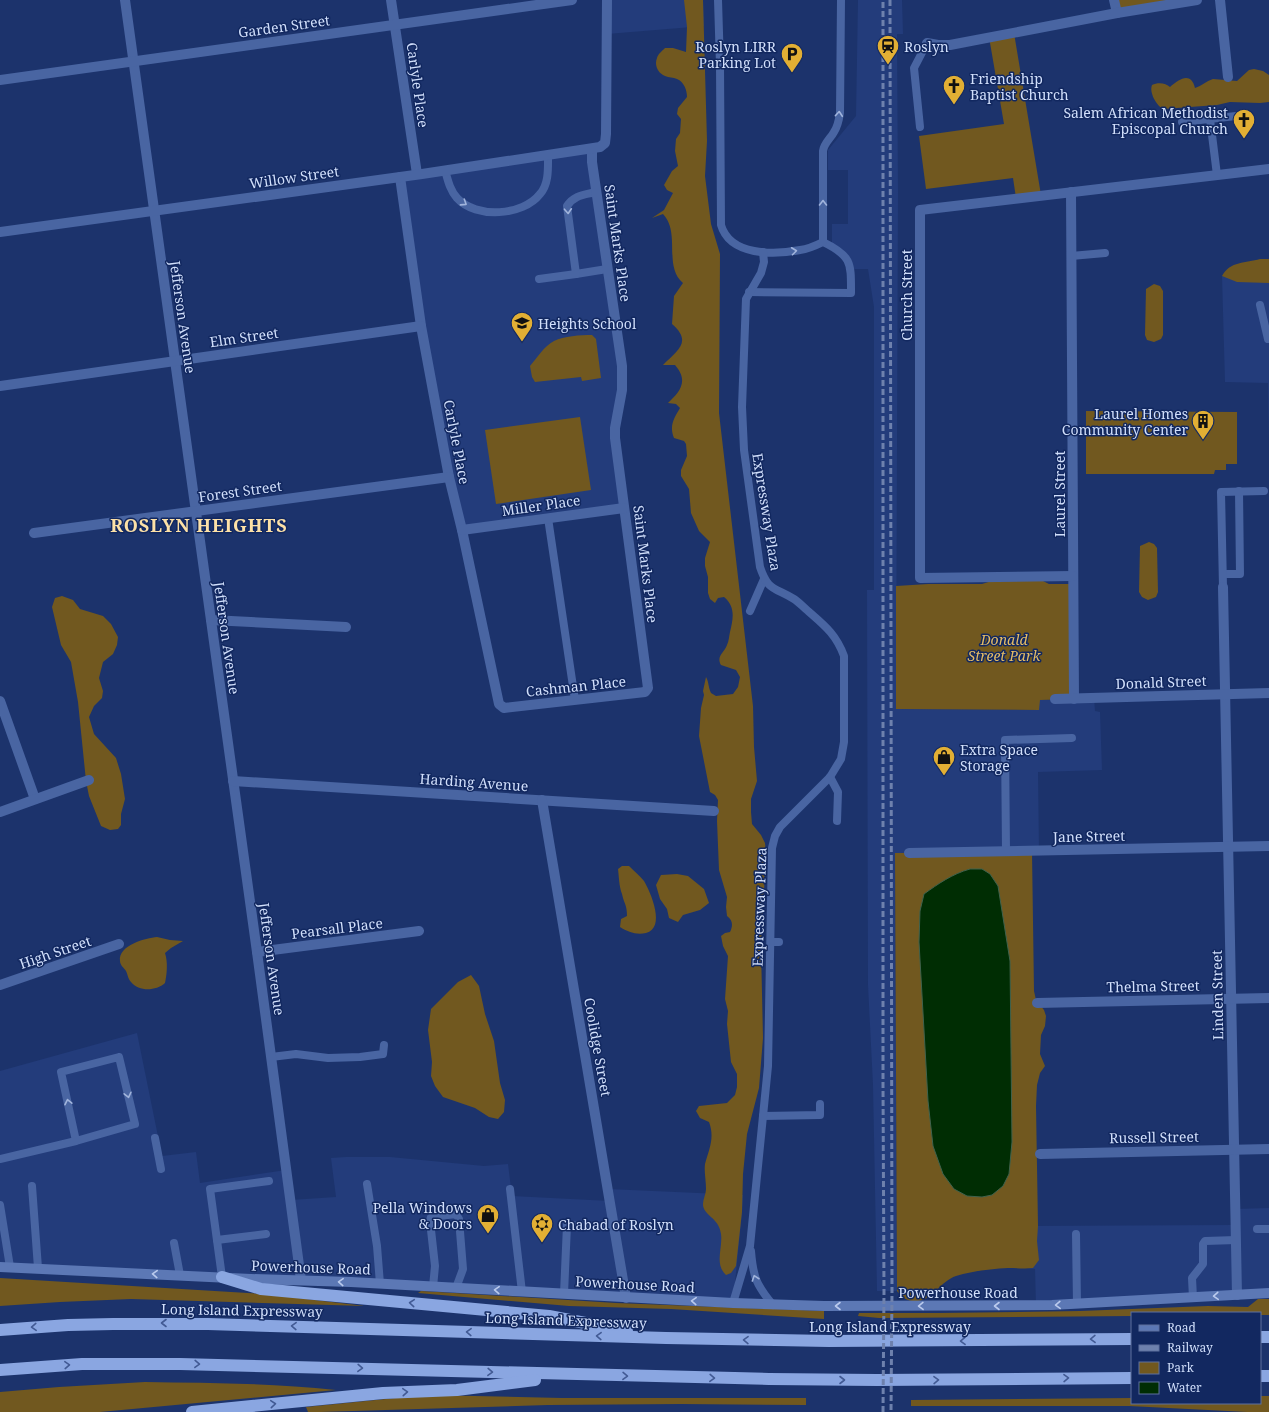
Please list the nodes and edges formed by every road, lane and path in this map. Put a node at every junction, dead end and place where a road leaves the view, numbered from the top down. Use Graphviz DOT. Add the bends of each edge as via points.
graph roads {
  1 [pos="125,0"];
  2 [pos="392,0"];
  3 [pos="572,0"];
  4 [pos="607,0"];
  5 [pos="718,0"];
  6 [pos="841,0"];
  7 [pos="1114,0"];
  8 [pos="1198,0"];
  9 [pos="1220,0"];
  10 [pos="1117,13"];
  11 [pos="395,24"];
  12 [pos="927,43"];
  13 [pos="134,61"];
  14 [pos="1228,77"];
  15 [pos="0,80"];
  16 [pos="1236,116"];
  17 [pos="1210,118"];
  18 [pos="1182,122"];
  19 [pos="920,127"];
  20 [pos="592,150"];
  21 [pos="548,156"];
  22 [pos="1269,169"];
  23 [pos="445,170"];
  24 [pos="417,174"];
  25 [pos="1217,175"];
  26 [pos="400,177"];
  27 [pos="596,192"];
  28 [pos="1070,192"];
  29 [pos="154,211"];
  30 [pos="0,232"];
  31 [pos="823,242"];
  32 [pos="763,252"];
  33 [pos="1105,253"];
  34 [pos="1071,256"];
  35 [pos="607,269"];
  36 [pos="576,274"];
  37 [pos="539,279"];
  38 [pos="749,292"];
  39 [pos="1260,305"];
  40 [pos="421,326"];
  41 [pos="1269,341"];
  42 [pos="175,361"];
  43 [pos="0,386"];
  44 [pos="449,477"];
  45 [pos="1239,491"];
  46 [pos="1264,491"];
  47 [pos="624,508"];
  48 [pos="196,511"];
  49 [pos="548,518"];
  50 [pos="462,530"];
  51 [pos="34,533"];
  52 [pos="1223,574"];
  53 [pos="1073,576"];
  54 [pos="764,579"];
  55 [pos="1223,587"];
  56 [pos="750,611"];
  57 [pos="211,620"];
  58 [pos="346,628"];
  59 [pos="648,688"];
  60 [pos="1269,693"];
  61 [pos="1225,694"];
  62 [pos="1055,699"];
  63 [pos="1074,699"];
  64 [pos="575,700"];
  65 [pos="0,701"];
  66 [pos="504,708"];
  67 [pos="1072,738"];
  68 [pos="830,778"];
  69 [pos="89,780"];
  70 [pos="233,782"];
  71 [pos="35,799"];
  72 [pos="542,800"];
  73 [pos="714,811"];
  74 [pos="0,812"];
  75 [pos="837,822"];
  76 [pos="1269,846"];
  77 [pos="1228,847"];
  78 [pos="1006,851"];
  79 [pos="909,853"];
  80 [pos="419,931"];
  81 [pos="118,944"];
  82 [pos="257,952"];
  83 [pos="0,986"];
  84 [pos="1231,998"];
  85 [pos="1269,998"];
  86 [pos="1037,1003"];
  87 [pos="384,1045"];
  88 [pos="272,1057"];
  89 [pos="820,1104"];
  90 [pos="764,1116"];
  91 [pos="155,1138"];
  92 [pos="76,1141"];
  93 [pos="1269,1149"];
  94 [pos="1234,1150"];
  95 [pos="1040,1154"];
  96 [pos="0,1159"];
  97 [pos="161,1169"];
  98 [pos="269,1181"];
  99 [pos="367,1184"];
  100 [pos="32,1186"];
  101 [pos="510,1189"];
  102 [pos="0,1205"];
  103 [pos="614,1225"];
  104 [pos="1257,1229"];
  105 [pos="1269,1229"];
  106 [pos="266,1234"];
  107 [pos="1076,1234"];
  108 [pos="217,1240"];
  109 [pos="1236,1240"];
  110 [pos="174,1243"];
  111 [pos="750,1246"];
  112 [pos="5,1267"];
  113 [pos="38,1268"];
  114 [pos="180,1275"];
  115 [pos="222,1277"];
  116 [pos="301,1280"];
  117 [pos="380,1284"];
  118 [pos="433,1287"];
  119 [pos="456,1288"];
  120 [pos="522,1292"];
  121 [pos="1269,1293"];
  122 [pos="564,1294"];
  123 [pos="1237,1295"];
  124 [pos="626,1298"];
  125 [pos="1193,1298"];
  126 [pos="733,1304"];
  127 [pos="1077,1304"];
  128 [pos="772,1305"];
  129 [pos="0,1330"];
  130 [pos="666,1338"];
  131 [pos="1131,1339"];
  132 [pos="0,1370"];
  133 [pos="572,1375"];
  134 [pos="1131,1378"];
  135 [pos="192,1412"];
  1 -- 13 [label="street, Jefferson Avenue"];
  2 -- 11 [label="street, Carlyle Place"];
  3 -- 11 [label="street, Garden Street"];
  4 -- 20 [label="street" via="606,134 603,146"];
  5 -- 32 [label="lane" via="722,225 725,234 732,241 748,249"];
  31 -- 6 [label="lane, one-way" via="823,151 834,133 840,113"];
  7 -- 10 [label="street"];
  8 -- 10 [label="street"];
  9 -- 14 [label="street"];
  10 -- 12 [label="street" via="950,45"];
  11 -- 13 [label="street, Garden Street"];
  11 -- 24 [label="street, Carlyle Place"];
  12 -- 19 [label="lane" via="914,68"];
  13 -- 15 [label="street, Garden Street"];
  13 -- 29 [label="street, Jefferson Avenue"];
  16 -- 17 [label="lane"];
  17 -- 18 [label="lane"];
  17 -- 25 [label="lane"];
  20 -- 21 [label="street, Willow Street"];
  20 -- 27 [label="street, Saint Marks Place"];
  21 -- 23 [label="street, Willow Street"];
  23 -- 21 [label="lane, one-way" via="449,187 458,199 484,212 503,211 521,208 542,193 547,179"];
  22 -- 25 [label="street, Church Street"];
  23 -- 24 [label="street, Willow Street"];
  24 -- 26 [label="street, Willow Street"];
  25 -- 28 [label="street, Church Street"];
  26 -- 29 [label="street, Willow Street"];
  26 -- 40 [label="street, Carlyle Place"];
  27 -- 35 [label="street, Saint Marks Place"];
  27 -- 36 [label="lane, one-way" via="572,199 567,206"];
  28 -- 34 [label="street, Laurel Street"];
  28 -- 53 [label="street, Church Street" via="920,210 920,578"];
  29 -- 30 [label="street, Willow Street"];
  29 -- 42 [label="street, Jefferson Avenue"];
  32 -- 31 [label="lane, one-way" via="800,250"];
  31 -- 38 [label="lane" via="838,250 847,259 851,268 851,293"];
  32 -- 38 [label="lane, Expressway Plaza" via="761,273"];
  33 -- 34 [label="lane"];
  34 -- 53 [label="street, Laurel Street"];
  35 -- 36 [label="lane"];
  35 -- 47 [label="street, Saint Marks Place" via="623,373 615,438"];
  36 -- 37 [label="lane"];
  38 -- 54 [label="lane, Expressway Plaza" via="746,299 742,407 744,450 760,567"];
  39 -- 41 [label="lane"];
  40 -- 42 [label="street, Elm Street"];
  40 -- 44 [label="street, Carlyle Place"];
  42 -- 43 [label="street, Elm Street"];
  42 -- 48 [label="street, Jefferson Avenue"];
  44 -- 48 [label="street, Forest Street"];
  44 -- 50 [label="street, Carlyle Place"];
  45 -- 46 [label="lane"];
  45 -- 52 [label="lane" via="1222,492"];
  45 -- 52 [label="lane" via="1240,574"];
  47 -- 49 [label="street, Miller Place"];
  47 -- 59 [label="street, Saint Marks Place"];
  48 -- 51 [label="street, Forest Street"];
  48 -- 57 [label="street, Jefferson Avenue"];
  49 -- 50 [label="street, Miller Place"];
  49 -- 64 [label="lane"];
  50 -- 66 [label="street, Carlyle Place" via="499,704"];
  52 -- 55 [label="lane"];
  53 -- 63 [label="street, Laurel Street"];
  54 -- 56 [label="lane"];
  54 -- 68 [label="lane, Expressway Plaza" via="772,588 795,599 827,628 839,643 844,656 844,742 841,759"];
  55 -- 61 [label="street, Linden Street"];
  57 -- 58 [label="street"];
  57 -- 70 [label="street, Jefferson Avenue"];
  59 -- 64 [label="street, Cashman Place" via="645,692"];
  60 -- 61 [label="street, Donald Street"];
  61 -- 63 [label="street, Donald Street"];
  61 -- 77 [label="street, Linden Street"];
  62 -- 63 [label="street, Donald Street"];
  64 -- 66 [label="street, Cashman Place"];
  65 -- 71 [label="street"];
  67 -- 78 [label="lane" via="1005,740"];
  68 -- 75 [label="lane" via="838,792"];
  68 -- 90 [label="lane, Expressway Plaza" via="780,827 772,848 775,942"];
  69 -- 71 [label="street"];
  70 -- 72 [label="street, Harding Avenue"];
  70 -- 82 [label="street, Jefferson Avenue"];
  71 -- 74 [label="street"];
  72 -- 73 [label="street, Harding Avenue"];
  72 -- 103 [label="street, Coolidge Street"];
  76 -- 77 [label="street, Jane Street"];
  77 -- 78 [label="street, Jane Street"];
  77 -- 84 [label="street, Linden Street"];
  78 -- 79 [label="street, Jane Street"];
  80 -- 82 [label="street, Pearsall Place"];
  81 -- 83 [label="street, High Street"];
  82 -- 88 [label="street, Jefferson Avenue"];
  84 -- 85 [label="street, Thelma Street"];
  84 -- 86 [label="street, Thelma Street"];
  84 -- 94 [label="street, Linden Street"];
  87 -- 88 [label="lane" via="383,1054 360,1057 328,1058 296,1054"];
  88 -- 116 [label="street, Jefferson Avenue"];
  89 -- 90 [label="lane" via="820,1116"];
  90 -- 111 [label="lane, Expressway Plaza"];
  91 -- 97 [label="lane"];
  92 -- 92 [label="lane, one-way" via="62,1072 119,1057 135,1124"];
  92 -- 96 [label="lane"];
  93 -- 94 [label="street, Russell Street"];
  94 -- 95 [label="street, Russell Street"];
  94 -- 109 [label="street, Linden Street"];
  98 -- 108 [label="lane" via="210,1189"];
  99 -- 117 [label="lane"];
  100 -- 113 [label="lane"];
  101 -- 120 [label="lane"];
  102 -- 112 [label="lane"];
  103 -- 122 [label="lane" via="567,1225"];
  103 -- 124 [label="street, Coolidge Street"];
  104 -- 105 [label="lane"];
  106 -- 108 [label="lane"];
  107 -- 127 [label="lane"];
  108 -- 115 [label="lane"];
  109 -- 123 [label="street, Linden Street"];
  109 -- 125 [label="lane" via="1205,1241 1202,1244 1203,1264 1192,1278"];
  110 -- 114 [label="lane"];
  111 -- 126 [label="lane, Expressway Plaza"];
  128 -- 111 [label="lane, Expressway Plaza, one-way" via="755,1278"];
  112 -- 113 [label="main road, Powerhouse Road"];
  114 -- 113 [label="main road, Powerhouse Road, one-way"];
  114 -- 115 [label="main road, Powerhouse Road"];
  115 -- 116 [label="main road, Powerhouse Road"];
  130 -- 115 [label="highway, one-way" via="549,1316 261,1289"];
  117 -- 116 [label="main road, Powerhouse Road, one-way"];
  117 -- 118 [label="main road, Powerhouse Road"];
  118 -- 119 [label="main road, Powerhouse Road"];
  118 -- 119 [label="lane" via="435,1266 431,1217 456,1214 459,1219 463,1269"];
  120 -- 119 [label="main road, Powerhouse Road, one-way"];
  120 -- 122 [label="main road, Powerhouse Road"];
  121 -- 123 [label="main road, Powerhouse Road"];
  122 -- 124 [label="main road, Powerhouse Road"];
  123 -- 125 [label="main road, Powerhouse Road, one-way"];
  126 -- 124 [label="main road, Powerhouse Road, one-way"];
  125 -- 127 [label="main road, Powerhouse Road"];
  126 -- 128 [label="main road, Powerhouse Road"];
  127 -- 128 [label="main road, Powerhouse Road, one-way"];
  130 -- 129 [label="highway, Long Island Expressway, one-way" via="200,1324 106,1324"];
  131 -- 130 [label="highway, Long Island Expressway, one-way" via="877,1342"];
  132 -- 133 [label="highway, one-way" via="82,1364 173,1364"];
  133 -- 134 [label="highway, one-way" via="869,1380"];
  135 -- 133 [label="highway, one-way" via="383,1393 457,1390"];
}
